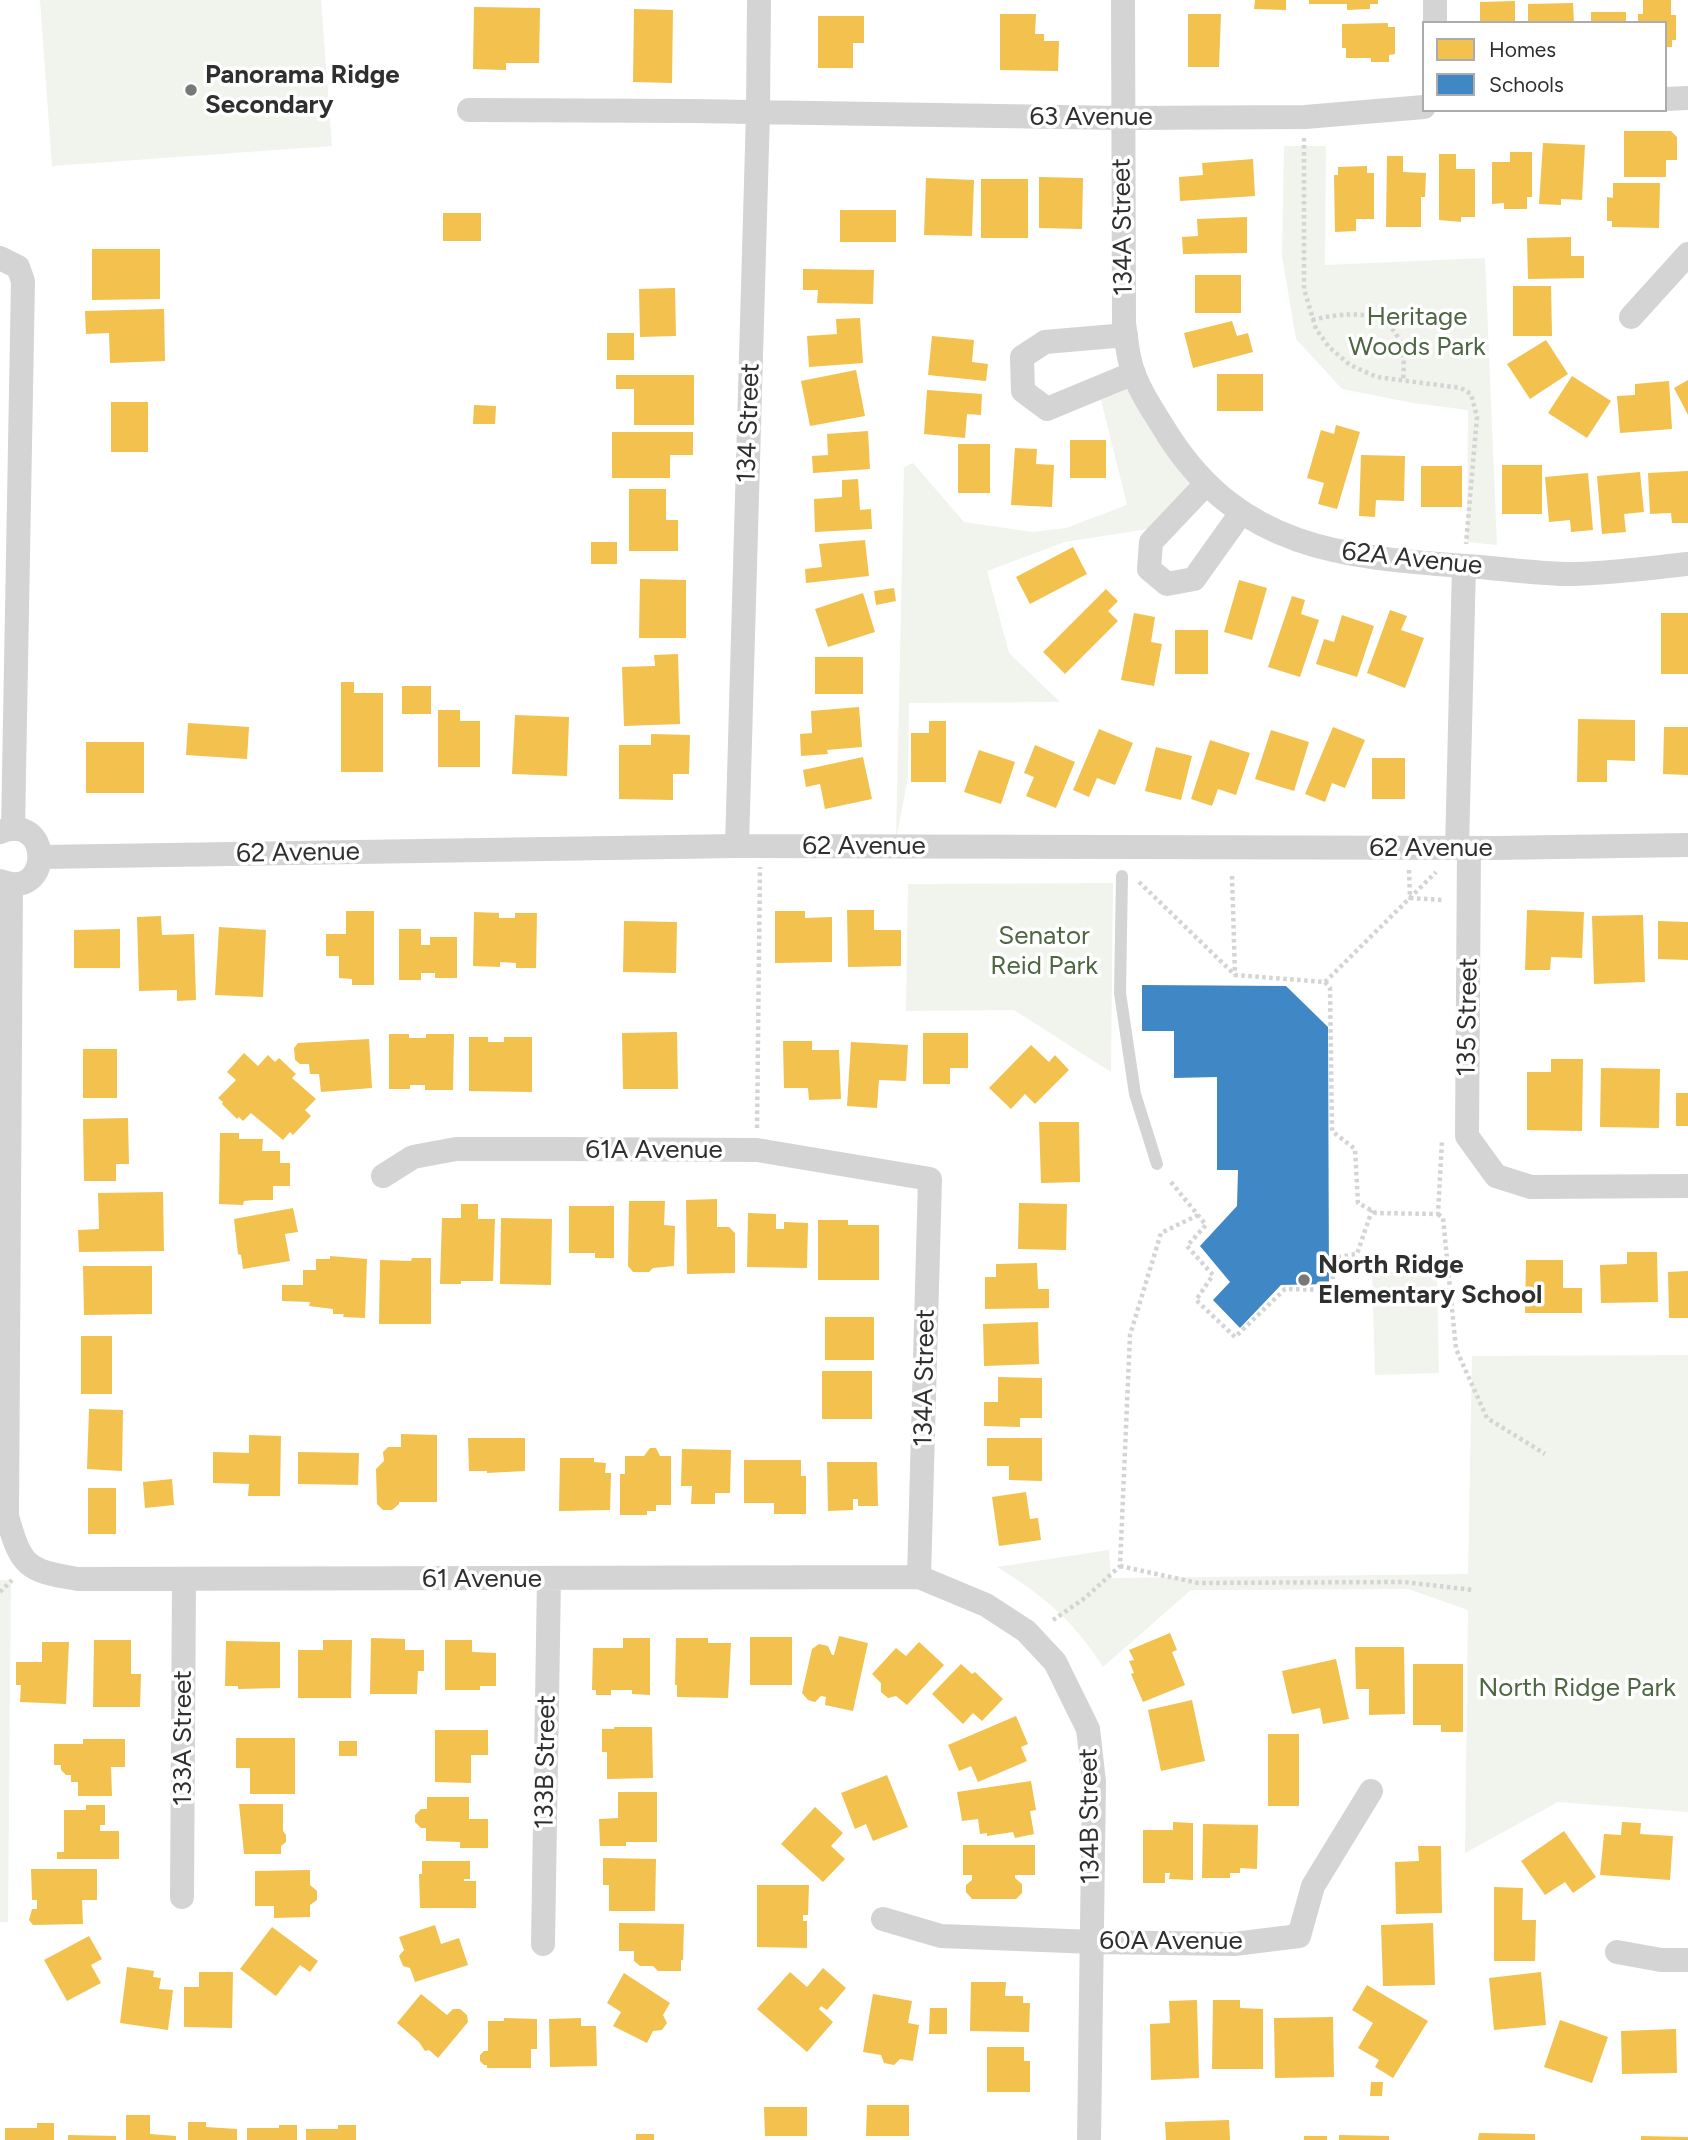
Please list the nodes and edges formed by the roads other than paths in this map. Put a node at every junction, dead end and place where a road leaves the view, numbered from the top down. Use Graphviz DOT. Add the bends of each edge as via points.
graph roads {
  1 [pos="759,0"];
  2 [pos="1123,0"];
  3 [pos="1435,0"];
  4 [pos="1435,21"];
  5 [pos="1688,98"];
  6 [pos="1667,99"];
  7 [pos="1422,107"];
  8 [pos="469,110"];
  9 [pos="758,113"];
  10 [pos="1121,118"];
  11 [pos="1688,254"];
  12 [pos="9,263"];
  13 [pos="1631,317"];
  14 [pos="1126,335"];
  15 [pos="1135,373"];
  16 [pos="1173,442"];
  17 [pos="1206,484"];
  18 [pos="1241,513"];
  19 [pos="1465,555"];
  20 [pos="1688,564"];
  21 [pos="9,602"];
  22 [pos="6,830"];
  23 [pos="1688,845"];
  24 [pos="737,846"];
  25 [pos="1463,848"];
  26 [pos="41,857"];
  27 [pos="1128,876"];
  28 [pos="6,883"];
  29 [pos="4,1126"];
  30 [pos="1157,1164"];
  31 [pos="383,1177"];
  32 [pos="930,1179"];
  33 [pos="1688,1186"];
  34 [pos="919,1577"];
  35 [pos="549,1579"];
  36 [pos="184,1580"];
  37 [pos="1371,1791"];
  38 [pos="182,1897"];
  39 [pos="883,1919"];
  40 [pos="1093,1942"];
  41 [pos="543,1944"];
  42 [pos="1617,1952"];
  43 [pos="1688,1961"];
  44 [pos="1089,2140"];
  1 -- 9 [label="street, 134 Street"];
  2 -- 10 [label="street, 134A Street"];
  3 -- 4 [label="street"];
  5 -- 6 [label="street"];
  7 -- 10 [label="street, 63 Avenue" via="1305,117"];
  8 -- 9 [label="street, 63 Avenue"];
  9 -- 10 [label="street, 63 Avenue"];
  9 -- 24 [label="street, 134 Street"];
  10 -- 14 [label="street, 134A Street"];
  11 -- 13 [label="street"];
  12 -- 21 [label="street" via="23,281"];
  14 -- 15 [label="street, 134A Street"];
  14 -- 15 [label="street" via="1045,342 1022,357 1023,391 1047,409"];
  15 -- 16 [label="street, 134A Street" via="1143,395"];
  16 -- 17 [label="street, 62A Avenue"];
  17 -- 18 [label="street, 62A Avenue"];
  17 -- 18 [label="street" via="1151,542 1149,569 1167,584 1194,579"];
  18 -- 19 [label="street, 62A Avenue" via="1287,536 1363,557"];
  19 -- 20 [label="street, 62A Avenue" via="1567,574"];
  19 -- 25 [label="street, 135 Street"];
  21 -- 22 [label="street"];
  22 -- 26 [label="street" via="29,834"];
  23 -- 25 [label="street, 62 Avenue"];
  24 -- 25 [label="street, 62 Avenue"];
  24 -- 26 [label="street, 62 Avenue"];
  25 -- 33 [label="street, 135 Street" via="1467,1136 1496,1176 1531,1187"];
  26 -- 28 [label="street" via="29,880"];
  27 -- 30 [label="lane" via="1120,993 1135,1094"];
  28 -- 29 [label="street"];
  29 -- 36 [label="street, 61 Avenue" via="7,1516 16,1547 30,1565 44,1573 78,1579"];
  31 -- 32 [label="street, 61A Avenue" via="414,1157 456,1149 535,1149 757,1150"];
  32 -- 34 [label="street, 134A Street"];
  34 -- 35 [label="street, 61 Avenue"];
  34 -- 40 [label="street, 134B Street" via="986,1605 1026,1632 1055,1662 1088,1730 1094,1782"];
  35 -- 36 [label="street, 61 Avenue"];
  35 -- 41 [label="street, 133B Street"];
  36 -- 38 [label="street, 133A Street"];
  37 -- 40 [label="street, 60A Avenue" via="1313,1886 1299,1936 1234,1944"];
  39 -- 40 [label="street, 60A Avenue" via="942,1936"];
  40 -- 44 [label="street, 134B Street"];
  42 -- 43 [label="street"];
}
